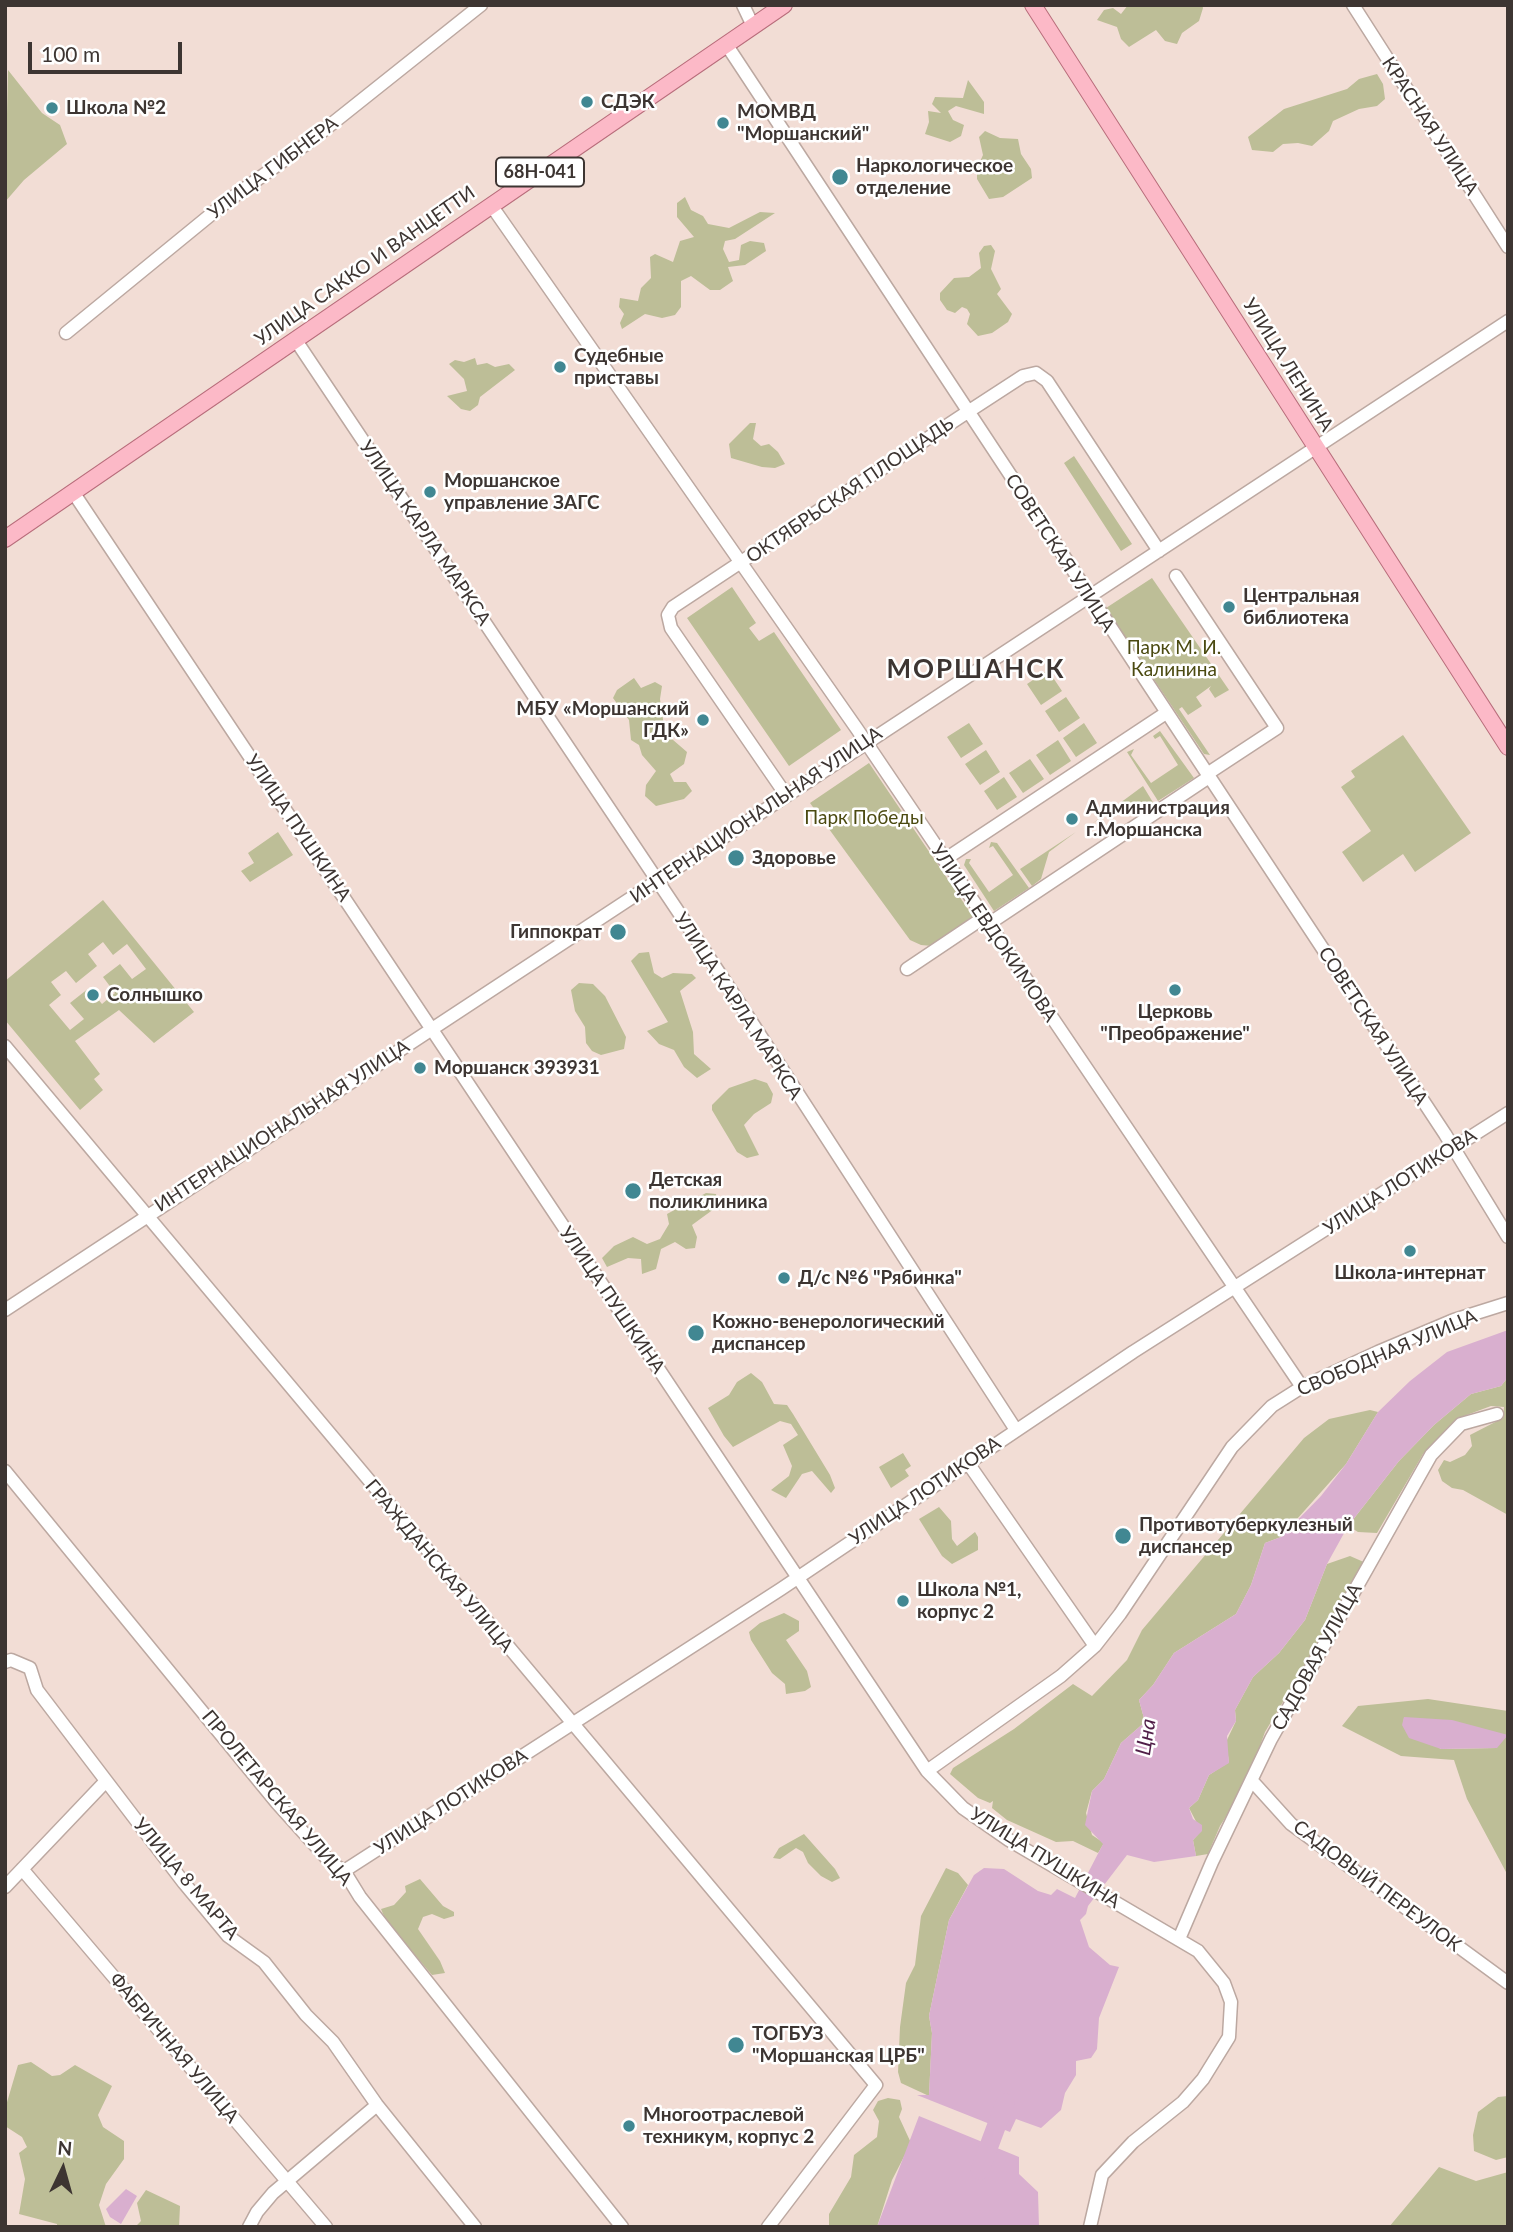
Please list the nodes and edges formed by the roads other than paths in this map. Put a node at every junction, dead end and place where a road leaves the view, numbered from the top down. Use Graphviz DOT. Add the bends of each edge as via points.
graph roads {
  1 [pos="481,5"];
  2 [pos="743,5"];
  3 [pos="784,5"];
  4 [pos="1033,5"];
  5 [pos="1353,5"];
  6 [pos="753,26"];
  7 [pos="726,44"];
  8 [pos="491,205"];
  9 [pos="1508,247"];
  10 [pos="1508,321"];
  11 [pos="66,333"];
  12 [pos="296,339"];
  13 [pos="967,412"];
  14 [pos="1316,449"];
  15 [pos="73,492"];
  16 [pos="5,538"];
  17 [pos="1159,551"];
  18 [pos="741,562"];
  19 [pos="1176,576"];
  20 [pos="1088,596"];
  21 [pos="1166,713"];
  22 [pos="866,743"];
  23 [pos="1508,747"];
  24 [pos="1208,775"];
  25 [pos="786,796"];
  26 [pos="944,860"];
  27 [pos="657,881"];
  28 [pos="985,921"];
  29 [pos="907,969"];
  30 [pos="432,1027"];
  31 [pos="5,1046"];
  32 [pos="1508,1113"];
  33 [pos="1453,1147"];
  34 [pos="145,1216"];
  35 [pos="1508,1237"];
  36 [pos="1235,1287"];
  37 [pos="1508,1303"];
  38 [pos="5,1310"];
  39 [pos="1302,1387"];
  40 [pos="1497,1414"];
  41 [pos="1016,1430"];
  42 [pos="968,1463"];
  43 [pos="5,1471"];
  44 [pos="798,1577"];
  45 [pos="1095,1646"];
  46 [pos="8,1661"];
  47 [pos="573,1723"];
  48 [pos="927,1771"];
  49 [pos="106,1781"];
  50 [pos="1253,1782"];
  51 [pos="22,1869"];
  52 [pos="344,1871"];
  53 [pos="5,1887"];
  54 [pos="1179,1938"];
  55 [pos="1508,1983"];
  56 [pos="377,2105"];
  57 [pos="287,2181"];
  58 [pos="249,2227"];
  59 [pos="326,2227"];
  60 [pos="475,2227"];
  61 [pos="622,2227"];
  62 [pos="768,2227"];
  63 [pos="1090,2227"];
  1 -- 11 [label="street, УЛИЦА ГИБНЕРА"];
  2 -- 6 [label="street"];
  3 -- 6 [label="main road, УЛИЦА САККО И ВАНЦЕТТИ / 68Н-041"];
  4 -- 14 [label="main road, УЛИЦА ЛЕНИНА"];
  5 -- 9 [label="street, КРАСНАЯ УЛИЦА"];
  6 -- 7 [label="main road, УЛИЦА САККО И ВАНЦЕТТИ / 68Н-041"];
  7 -- 8 [label="main road, УЛИЦА САККО И ВАНЦЕТТИ / 68Н-041"];
  7 -- 13 [label="street, СОВЕТСКАЯ УЛИЦА"];
  8 -- 12 [label="main road, УЛИЦА САККО И ВАНЦЕТТИ / 68Н-041"];
  8 -- 18 [label="street, УЛИЦА ЕВДОКИМОВА"];
  10 -- 14 [label="street, ИНТЕРНАЦИОНАЛЬНАЯ УЛИЦА"];
  12 -- 15 [label="main road, УЛИЦА САККО И ВАНЦЕТТИ / 68Н-041"];
  12 -- 27 [label="street, УЛИЦА КАРЛА МАРКСА"];
  13 -- 17 [label="street, ОКТЯБРЬСКАЯ ПЛОЩАДЬ" via="1023,376 1036,373 1048,381"];
  13 -- 18 [label="street, ОКТЯБРЬСКАЯ ПЛОЩАДЬ"];
  13 -- 20 [label="street, СОВЕТСКАЯ УЛИЦА"];
  14 -- 17 [label="street, ИНТЕРНАЦИОНАЛЬНАЯ УЛИЦА"];
  14 -- 23 [label="main road, УЛИЦА ЛЕНИНА"];
  15 -- 16 [label="main road, УЛИЦА САККО И ВАНЦЕТТИ / 68Н-041"];
  15 -- 30 [label="street, УЛИЦА ПУШКИНА"];
  17 -- 20 [label="street, ИНТЕРНАЦИОНАЛЬНАЯ УЛИЦА"];
  18 -- 22 [label="street, УЛИЦА ЕВДОКИМОВА"];
  18 -- 25 [label="street, ОКТЯБРЬСКАЯ ПЛОЩАДЬ" via="673,607 668,615 671,628"];
  19 -- 24 [label="street" via="1277,728"];
  20 -- 21 [label="street, СОВЕТСКАЯ УЛИЦА"];
  20 -- 22 [label="street, ИНТЕРНАЦИОНАЛЬНАЯ УЛИЦА"];
  21 -- 24 [label="street, СОВЕТСКАЯ УЛИЦА"];
  21 -- 26 [label="street"];
  22 -- 25 [label="street, ИНТЕРНАЦИОНАЛЬНАЯ УЛИЦА"];
  22 -- 26 [label="street, УЛИЦА ЕВДОКИМОВА"];
  24 -- 28 [label="street"];
  24 -- 33 [label="street, СОВЕТСКАЯ УЛИЦА"];
  25 -- 27 [label="street, ИНТЕРНАЦИОНАЛЬНАЯ УЛИЦА"];
  26 -- 28 [label="street, УЛИЦА ЕВДОКИМОВА"];
  27 -- 30 [label="street, ИНТЕРНАЦИОНАЛЬНАЯ УЛИЦА"];
  27 -- 41 [label="street, УЛИЦА КАРЛА МАРКСА"];
  28 -- 29 [label="street"];
  28 -- 36 [label="street, УЛИЦА ЕВДОКИМОВА"];
  30 -- 34 [label="street, ИНТЕРНАЦИОНАЛЬНАЯ УЛИЦА"];
  30 -- 44 [label="street, УЛИЦА ПУШКИНА"];
  31 -- 34 [label="street, ГРАЖДАНСКАЯ УЛИЦА"];
  32 -- 33 [label="street, УЛИЦА ЛОТИКОВА"];
  33 -- 35 [label="street, СОВЕТСКАЯ УЛИЦА"];
  33 -- 36 [label="street, УЛИЦА ЛОТИКОВА"];
  34 -- 38 [label="street, ИНТЕРНАЦИОНАЛЬНАЯ УЛИЦА"];
  34 -- 47 [label="street, ГРАЖДАНСКАЯ УЛИЦА"];
  36 -- 39 [label="street, УЛИЦА ЕВДОКИМОВА"];
  36 -- 41 [label="street, УЛИЦА ЛОТИКОВА"];
  37 -- 39 [label="street, СВОБОДНАЯ УЛИЦА" via="1454,1320"];
  39 -- 45 [label="street, СВОБОДНАЯ УЛИЦА" via="1272,1406 1231,1447"];
  40 -- 50 [label="street, САДОВАЯ УЛИЦА" via="1461,1424 1431,1455 1271,1739"];
  41 -- 42 [label="street, УЛИЦА ЛОТИКОВА"];
  42 -- 44 [label="street, УЛИЦА ЛОТИКОВА"];
  42 -- 45 [label="street"];
  43 -- 52 [label="street, ПРОЛЕТАРСКАЯ УЛИЦА" via="277,1803 331,1863"];
  44 -- 47 [label="street, УЛИЦА ЛОТИКОВА"];
  44 -- 48 [label="street, УЛИЦА ПУШКИНА"];
  45 -- 48 [label="street, СВОБОДНАЯ УЛИЦА"];
  46 -- 49 [label="street, УЛИЦА 8 МАРТА" via="30,1668 37,1690"];
  47 -- 52 [label="street, УЛИЦА ЛОТИКОВА"];
  47 -- 62 [label="street, ГРАЖДАНСКАЯ УЛИЦА" via="876,2085"];
  48 -- 54 [label="street, УЛИЦА ПУШКИНА" via="973,1816"];
  49 -- 51 [label="street"];
  49 -- 56 [label="street, УЛИЦА 8 МАРТА" via="228,1936 264,1962 333,2042"];
  50 -- 54 [label="street, САДОВАЯ УЛИЦА"];
  50 -- 55 [label="street, САДОВЫЙ ПЕРЕУЛОК" via="1292,1824"];
  51 -- 53 [label="street"];
  51 -- 57 [label="street, ФАБРИЧНАЯ УЛИЦА"];
  52 -- 61 [label="street, ПРОЛЕТАРСКАЯ УЛИЦА"];
  54 -- 63 [label="street, УЛИЦА ПУШКИНА" via="1214,1967 1224,1983 1232,2018 1230,2037 1183,2102 1102,2175"];
  56 -- 57 [label="street"];
  56 -- 60 [label="street, УЛИЦА 8 МАРТА"];
  57 -- 58 [label="street"];
  57 -- 59 [label="street, ФАБРИЧНАЯ УЛИЦА"];
}
